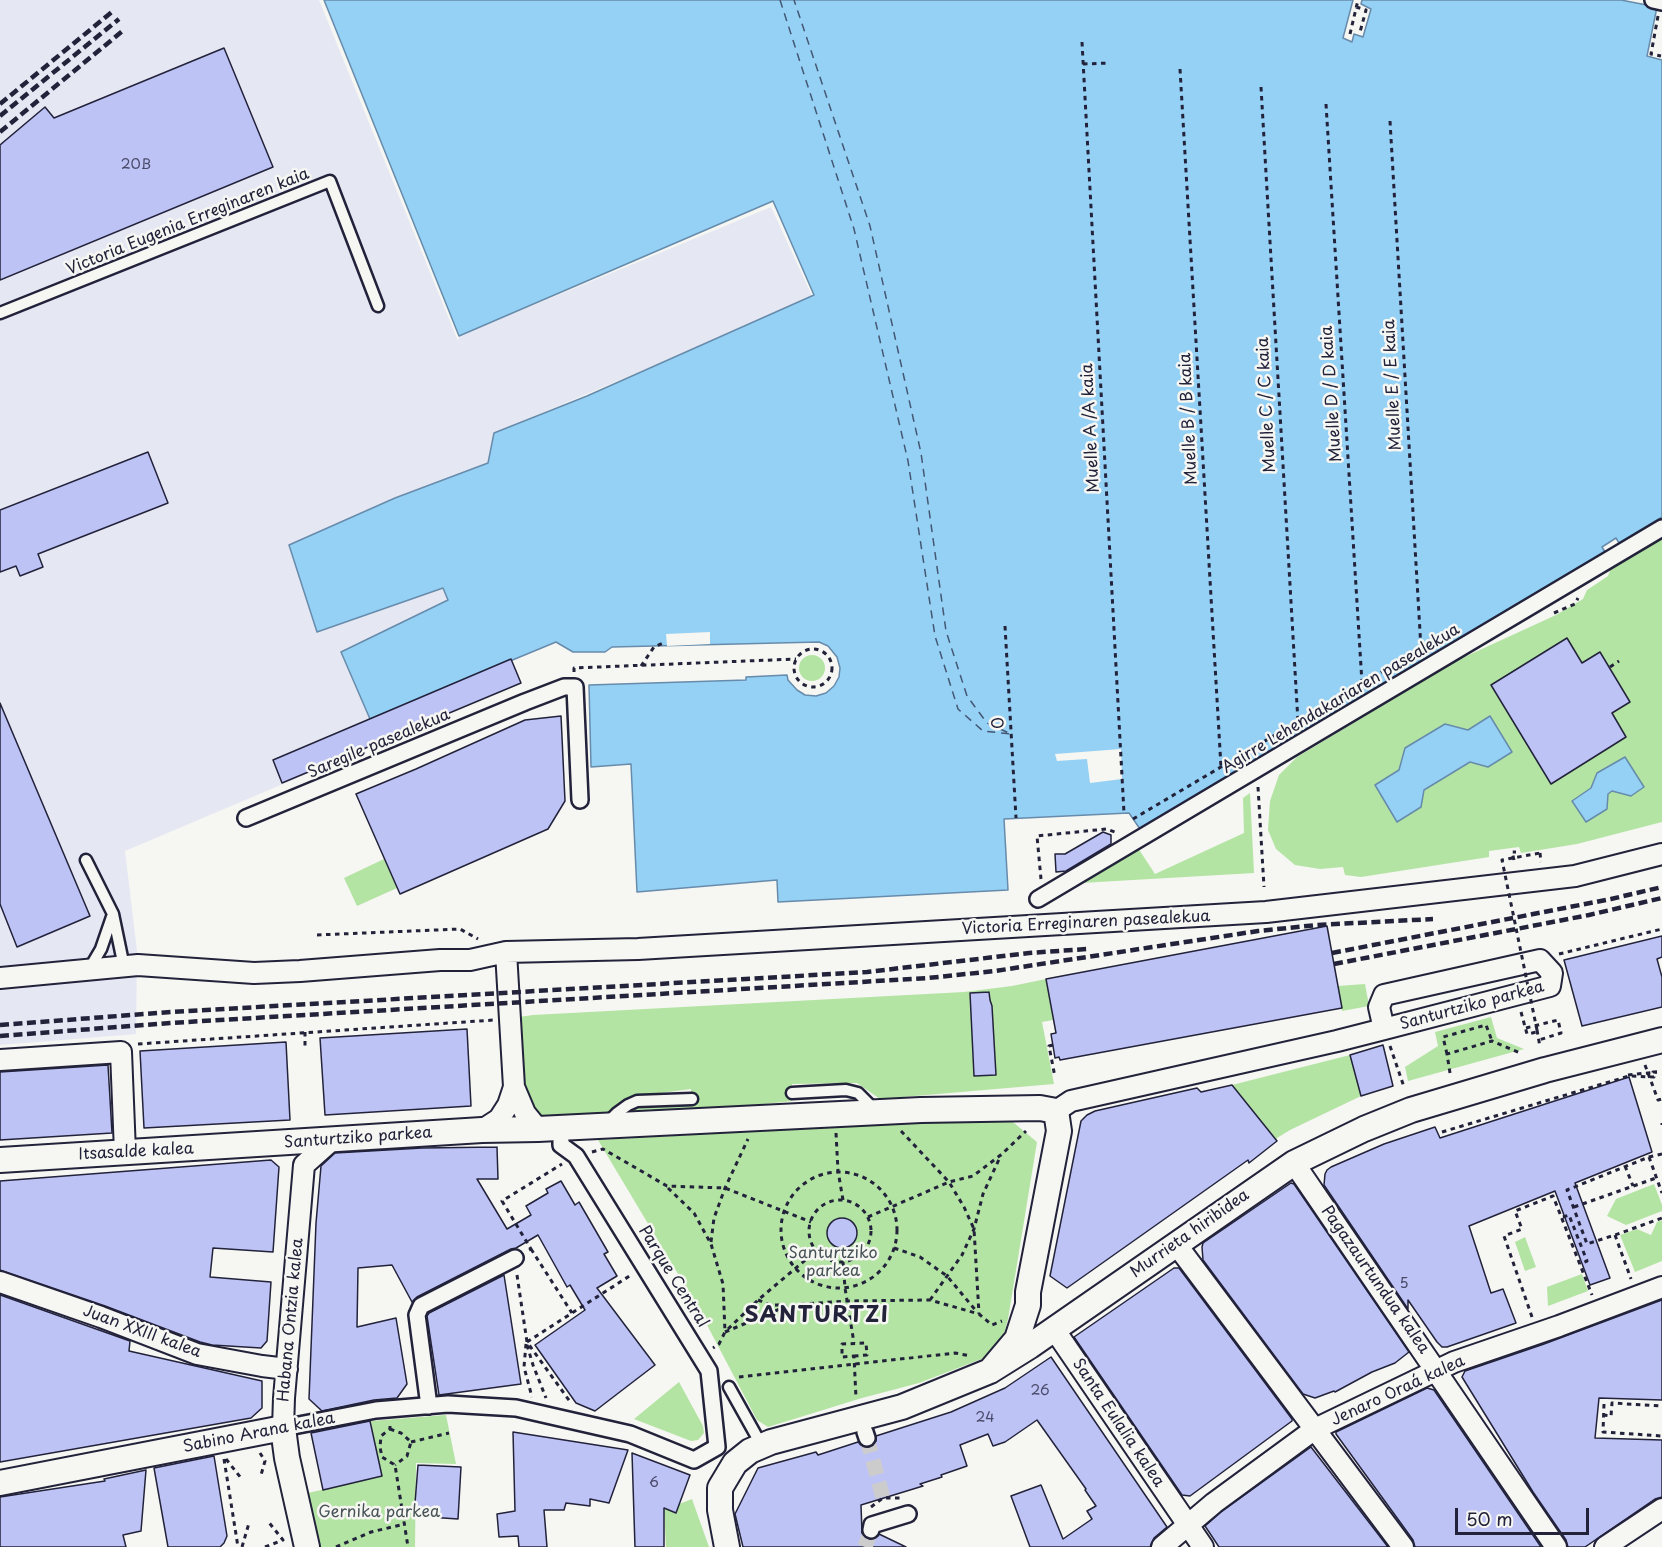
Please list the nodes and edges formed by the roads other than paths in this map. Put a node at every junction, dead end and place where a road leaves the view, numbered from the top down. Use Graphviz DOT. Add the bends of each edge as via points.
graph roads {
  1 [pos="378,306"];
  2 [pos="0,312"];
  3 [pos="1662,528"];
  4 [pos="580,800"];
  5 [pos="246,818"];
  6 [pos="1662,854"];
  7 [pos="86,860"];
  8 [pos="1038,899"];
  9 [pos="113,914"];
  10 [pos="506,952"];
  11 [pos="131,966"];
  12 [pos="88,971"];
  13 [pos="0,978"];
  14 [pos="1386,1034"];
  15 [pos="1662,1040"];
  16 [pos="0,1060"];
  17 [pos="514,1087"];
  18 [pos="792,1093"];
  19 [pos="692,1098"];
  20 [pos="1056,1111"];
  21 [pos="886,1118"];
  22 [pos="604,1126"];
  23 [pos="538,1129"];
  24 [pos="482,1130"];
  25 [pos="332,1140"];
  26 [pos="561,1141"];
  27 [pos="273,1144"];
  28 [pos="125,1152"];
  29 [pos="0,1160"];
  30 [pos="1294,1163"];
  31 [pos="1176,1244"];
  32 [pos="515,1258"];
  33 [pos="0,1282"];
  34 [pos="1662,1287"];
  35 [pos="1028,1305"];
  36 [pos="1054,1329"];
  37 [pos="982,1364"];
  38 [pos="287,1368"];
  39 [pos="1437,1371"];
  40 [pos="729,1387"];
  41 [pos="429,1406"];
  42 [pos="283,1428"];
  43 [pos="1315,1429"];
  44 [pos="762,1446"];
  45 [pos="726,1455"];
  46 [pos="1,1483"];
  47 [pos="1662,1509"];
  48 [pos="908,1514"];
  49 [pos="1188,1526"];
  50 [pos="871,1530"];
  51 [pos="308,1547"];
  52 [pos="727,1547"];
  53 [pos="1162,1547"];
  54 [pos="1203,1547"];
  55 [pos="1403,1547"];
  56 [pos="1556,1547"];
  57 [pos="1605,1547"];
  1 -- 2 [label="lane, Victoria Eugenia Erreginaren kaia" via="330,182"];
  3 -- 8 [label="street, Agirre Lehendakariaren pasealekua"];
  4 -- 5 [label="street, Saregile pasealekua" via="575,687 564,687"];
  6 -- 10 [label="street, Victoria Erreginaren pasealekua" via="1575,876 1266,912 650,949"];
  7 -- 9 [label="lane"];
  9 -- 11 [label="lane"];
  9 -- 12 [label="lane" via="101,949"];
  10 -- 11 [label="street, Victoria Erreginaren pasealekua" via="470,960 254,973"];
  10 -- 17 [label="street"];
  11 -- 12 [label="street, Victoria Erreginaren pasealekua"];
  12 -- 13 [label="street, Victoria Erreginaren pasealekua"];
  14 -- 14 [label="street, Santurtziko parkea" via="1550,986 1552,973 1540,960 1384,995 1379,1007"];
  14 -- 20 [label="street, Santurtziko parkea" via="1071,1101"];
  15 -- 30 [label="street, Murrieta hiribidea" via="1411,1110"];
  16 -- 28 [label="street" via="121,1052"];
  17 -- 23 [label="street" via="525,1113"];
  17 -- 24 [label="street" via="499,1119"];
  18 -- 21 [label="lane" via="858,1093"];
  19 -- 22 [label="lane" via="637,1101"];
  20 -- 21 [label="street, Santurtziko parkea" via="921,1110"];
  20 -- 35 [label="street" via="1059,1131"];
  21 -- 22 [label="street, Santurtziko parkea"];
  22 -- 23 [label="street, Santurtziko parkea"];
  23 -- 24 [label="street, Santurtziko parkea"];
  24 -- 25 [label="street, Santurtziko parkea"];
  25 -- 27 [label="street, Santurtziko parkea"];
  25 -- 38 [label="street, Habana Ontzia kalea" via="304,1165"];
  26 -- 45 [label="street, Parque Central" via="576,1156 709,1371"];
  27 -- 28 [label="street, Itsasalde kalea"];
  28 -- 29 [label="street, Itsasalde kalea"];
  30 -- 31 [label="street, Murrieta hiribidea"];
  30 -- 39 [label="street, Pagazaurtundua kalea"];
  31 -- 36 [label="street, Murrieta hiribidea"];
  31 -- 43 [label="street"];
  32 -- 41 [label="street" via="420,1306 417,1315"];
  33 -- 38 [label="street, Juan XXIII kalea" via="197,1354"];
  34 -- 39 [label="street, Jenaro Oraá kalea"];
  35 -- 36 [label="street, Santa Eulalia kalea" via="1040,1322"];
  35 -- 37 [label="street" via="1017,1339"];
  36 -- 37 [label="street, Murrieta hiribidea" via="1030,1346"];
  36 -- 49 [label="street, Santa Eulalia kalea"];
  37 -- 44 [label="street, Murrieta hiribidea" via="902,1407"];
  38 -- 42 [label="street, Habana Ontzia kalea"];
  39 -- 43 [label="street, Jenaro Oraá kalea"];
  39 -- 56 [label="street, Pagazaurtundua kalea"];
  40 -- 44 [label="lane"];
  41 -- 42 [label="street, Sabino Arana kalea" via="376,1410"];
  41 -- 45 [label="street, Sabino Arana kalea" via="516,1408 630,1434 694,1460"];
  42 -- 46 [label="street, Sabino Arana kalea"];
  42 -- 51 [label="street, Habana Ontzia kalea"];
  43 -- 49 [label="street, Jenaro Oraá kalea"];
  43 -- 55 [label="street"];
  44 -- 45 [label="street, Murrieta hiribidea"];
  45 -- 52 [label="street" via="720,1510"];
  47 -- 57 [label="street"];
  48 -- 50 [label="street" via="872,1526"];
  49 -- 53 [label="street, Jenaro Oraá kalea"];
  49 -- 54 [label="street, Santa Eulalia kalea"];
}
